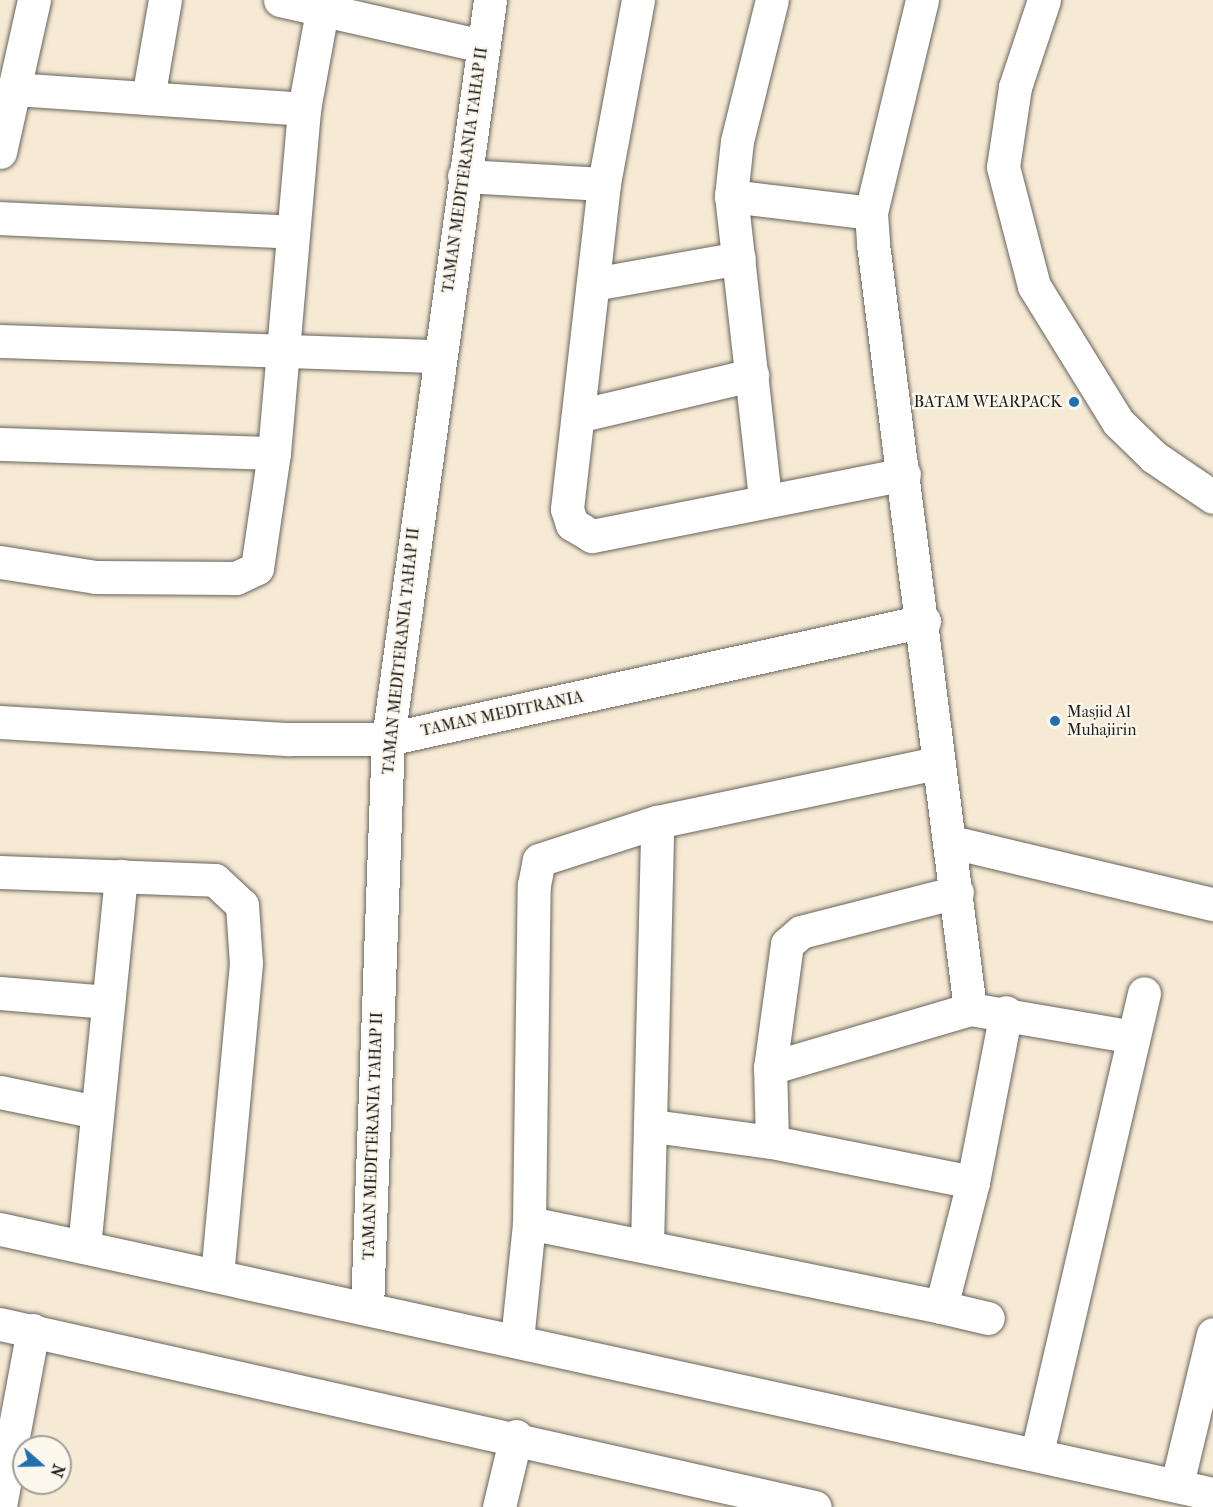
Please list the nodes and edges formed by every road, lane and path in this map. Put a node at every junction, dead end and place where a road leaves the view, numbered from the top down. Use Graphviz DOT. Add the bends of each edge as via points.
graph roads {
  1 [pos="34,0"];
  2 [pos="165,0"];
  3 [pos="280,0"];
  4 [pos="490,0"];
  5 [pos="638,0"];
  6 [pos="772,0"];
  7 [pos="922,0"];
  8 [pos="1044,0"];
  9 [pos="323,4"];
  10 [pos="483,46"];
  11 [pos="14,89"];
  12 [pos="147,98"];
  13 [pos="304,109"];
  14 [pos="0,152"];
  15 [pos="464,176"];
  16 [pos="604,184"];
  17 [pos="731,196"];
  18 [pos="872,213"];
  19 [pos="0,218"];
  20 [pos="293,232"];
  21 [pos="738,258"];
  22 [pos="593,284"];
  23 [pos="0,341"];
  24 [pos="279,348"];
  25 [pos="437,356"];
  26 [pos="752,375"];
  27 [pos="578,416"];
  28 [pos="0,444"];
  29 [pos="274,453"];
  30 [pos="904,474"];
  31 [pos="1213,497"];
  32 [pos="765,498"];
  33 [pos="0,562"];
  34 [pos="924,621"];
  35 [pos="0,722"];
  36 [pos="388,739"];
  37 [pos="938,763"];
  38 [pos="657,822"];
  39 [pos="952,842"];
  40 [pos="0,872"];
  41 [pos="121,876"];
  42 [pos="957,892"];
  43 [pos="1213,904"];
  44 [pos="0,993"];
  45 [pos="1144,993"];
  46 [pos="108,1002"];
  47 [pos="970,1009"];
  48 [pos="1006,1012"];
  49 [pos="1133,1037"];
  50 [pos="770,1068"];
  51 [pos="0,1092"];
  52 [pos="97,1112"];
  53 [pos="653,1126"];
  54 [pos="772,1142"];
  55 [pos="974,1182"];
  56 [pos="530,1223"];
  57 [pos="0,1229"];
  58 [pos="647,1246"];
  59 [pos="84,1247"];
  60 [pos="217,1275"];
  61 [pos="942,1307"];
  62 [pos="367,1308"];
  63 [pos="988,1318"];
  64 [pos="0,1323"];
  65 [pos="33,1330"];
  66 [pos="1213,1334"];
  67 [pos="517,1340"];
  68 [pos="516,1436"];
  69 [pos="1037,1453"];
  70 [pos="1177,1484"];
  71 [pos="716,1494"];
  72 [pos="1213,1494"];
  73 [pos="0,1506"];
  74 [pos="499,1507"];
  75 [pos="815,1507"];
  1 -- 11 [label="street"];
  2 -- 12 [label="street"];
  3 -- 9 [label="street"];
  4 -- 10 [label="street, TAMAN MEDITERANIA TAHAP II"];
  5 -- 16 [label="street"];
  6 -- 17 [label="street" via="737,141"];
  7 -- 18 [label="street"];
  8 -- 31 [label="street" via="1013,96 1003,167 1034,286 1118,422 1154,457"];
  9 -- 10 [label="street"];
  9 -- 13 [label="street"];
  10 -- 15 [label="street, TAMAN MEDITERANIA TAHAP II"];
  11 -- 12 [label="street"];
  11 -- 14 [label="street"];
  12 -- 13 [label="street"];
  13 -- 20 [label="street"];
  15 -- 16 [label="street"];
  15 -- 25 [label="street, TAMAN MEDITERANIA TAHAP II"];
  16 -- 22 [label="street"];
  17 -- 18 [label="street"];
  17 -- 21 [label="street"];
  18 -- 30 [label="street"];
  19 -- 20 [label="street"];
  20 -- 24 [label="street"];
  21 -- 22 [label="street"];
  21 -- 26 [label="street"];
  22 -- 27 [label="street"];
  23 -- 24 [label="street"];
  24 -- 25 [label="street"];
  24 -- 29 [label="street"];
  25 -- 36 [label="street, TAMAN MEDITERANIA TAHAP II"];
  26 -- 27 [label="street"];
  26 -- 32 [label="street"];
  27 -- 32 [label="street" via="567,509 572,524 592,536"];
  28 -- 29 [label="street"];
  29 -- 33 [label="street" via="264,548 257,568 249,574 96,577"];
  30 -- 32 [label="street"];
  30 -- 34 [label="street"];
  34 -- 36 [label="street, TAMAN MEDITRANIA"];
  34 -- 37 [label="street"];
  35 -- 36 [label="street, TAMAN MEDITRANIA" via="290,739"];
  36 -- 62 [label="street, TAMAN MEDITERANIA TAHAP II"];
  37 -- 38 [label="street"];
  37 -- 39 [label="street"];
  38 -- 53 [label="street"];
  38 -- 56 [label="street" via="547,853 537,865"];
  39 -- 42 [label="street"];
  39 -- 43 [label="street"];
  40 -- 41 [label="street"];
  41 -- 46 [label="street"];
  41 -- 60 [label="street" via="215,880 242,905 246,963"];
  42 -- 47 [label="street"];
  42 -- 50 [label="street" via="791,939 781,962"];
  44 -- 46 [label="street"];
  45 -- 49 [label="street"];
  46 -- 52 [label="street"];
  47 -- 48 [label="street"];
  47 -- 50 [label="street"];
  48 -- 49 [label="street"];
  48 -- 55 [label="street"];
  49 -- 69 [label="street"];
  50 -- 54 [label="street"];
  51 -- 52 [label="street"];
  52 -- 59 [label="street"];
  53 -- 54 [label="street"];
  53 -- 58 [label="street"];
  54 -- 55 [label="street"];
  55 -- 61 [label="street"];
  56 -- 58 [label="street"];
  56 -- 67 [label="street"];
  57 -- 59 [label="street"];
  58 -- 61 [label="street"];
  59 -- 60 [label="street"];
  60 -- 62 [label="street"];
  61 -- 63 [label="street"];
  62 -- 67 [label="street"];
  64 -- 65 [label="street"];
  65 -- 68 [label="street"];
  65 -- 73 [label="street"];
  66 -- 70 [label="street"];
  67 -- 69 [label="street"];
  68 -- 71 [label="street"];
  68 -- 74 [label="street"];
  69 -- 70 [label="street"];
  70 -- 72 [label="street"];
  71 -- 75 [label="street"];
}
